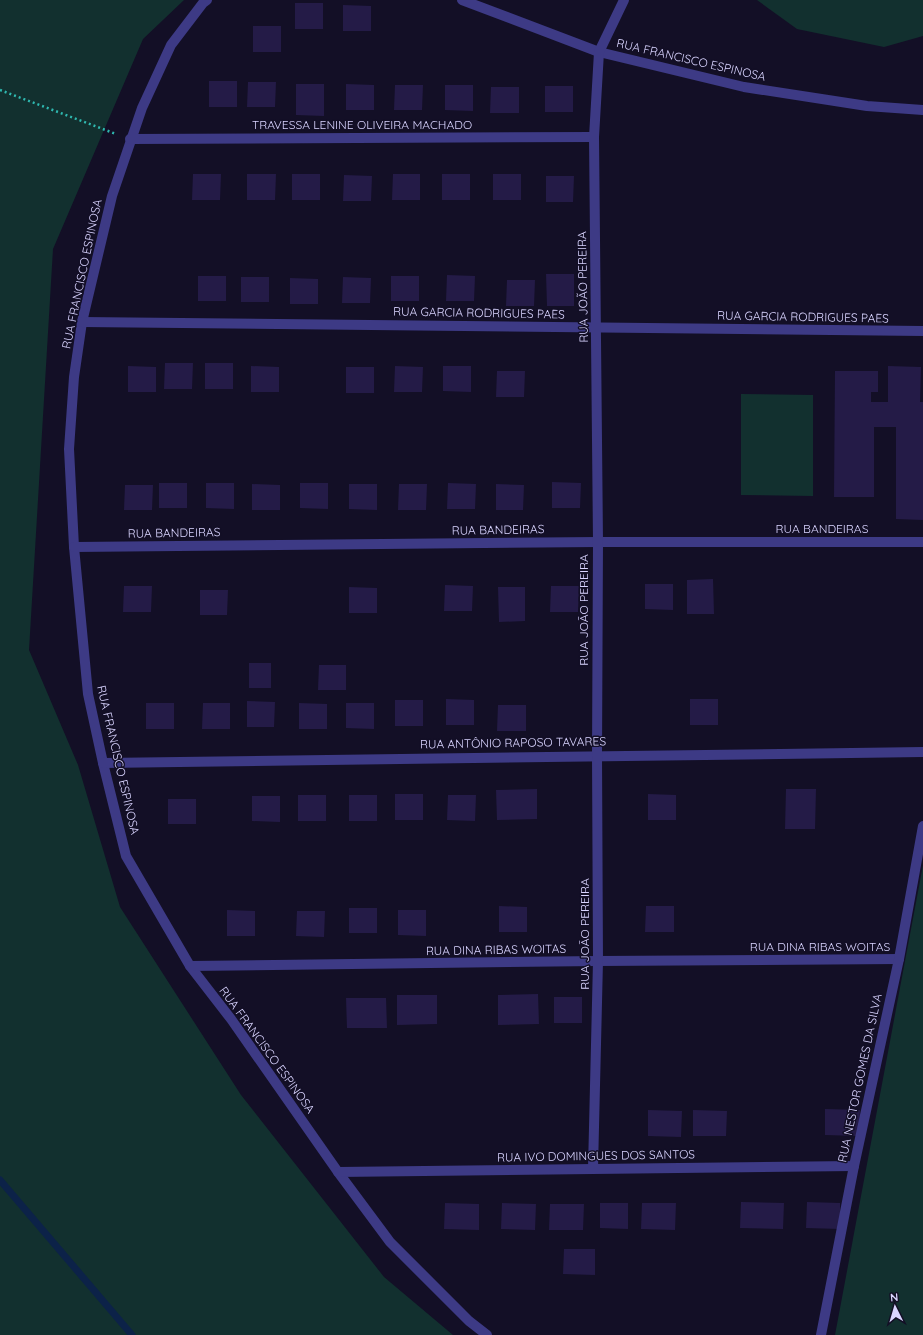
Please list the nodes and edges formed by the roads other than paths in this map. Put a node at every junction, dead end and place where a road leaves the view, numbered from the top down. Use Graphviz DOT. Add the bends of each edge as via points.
graph roads {
  1 [pos="206,0"];
  2 [pos="462,0"];
  3 [pos="624,0"];
  4 [pos="599,52"];
  5 [pos="923,110"];
  6 [pos="594,137"];
  7 [pos="130,139"];
  8 [pos="82,322"];
  9 [pos="596,328"];
  10 [pos="923,331"];
  11 [pos="598,542"];
  12 [pos="923,542"];
  13 [pos="74,547"];
  14 [pos="923,752"];
  15 [pos="597,755"];
  16 [pos="103,763"];
  17 [pos="923,826"];
  18 [pos="899,959"];
  19 [pos="598,961"];
  20 [pos="190,966"];
  21 [pos="854,1166"];
  22 [pos="593,1169"];
  23 [pos="338,1172"];
  24 [pos="487,1335"];
  25 [pos="821,1335"];
  1 -- 7 [label="street, RUA FRANCISCO ESPINOSA" via="172,46"];
  2 -- 4 [label="street, RUA FRANCISCO ESPINOSA"];
  3 -- 4 [label="street"];
  4 -- 5 [label="street, RUA FRANCISCO ESPINOSA" via="744,87 866,106"];
  4 -- 6 [label="street, RUA JOÃO PEREIRA"];
  6 -- 7 [label="street, TRAVESSA LENINE OLIVEIRA MACHADO"];
  6 -- 9 [label="street, RUA JOÃO PEREIRA"];
  7 -- 8 [label="street, RUA FRANCISCO ESPINOSA" via="112,196"];
  8 -- 9 [label="street, RUA GARCIA RODRIGUES PAES"];
  8 -- 13 [label="street, RUA FRANCISCO ESPINOSA" via="74,377 69,449"];
  9 -- 10 [label="street, RUA GARCIA RODRIGUES PAES"];
  9 -- 11 [label="street, RUA JOÃO PEREIRA"];
  11 -- 12 [label="street, RUA BANDEIRAS"];
  11 -- 13 [label="street, RUA BANDEIRAS"];
  11 -- 15 [label="street, RUA JOÃO PEREIRA"];
  13 -- 16 [label="street, RUA FRANCISCO ESPINOSA" via="88,694"];
  14 -- 15 [label="street, RUA ANTÔNIO RAPOSO TAVARES"];
  15 -- 16 [label="street, RUA ANTÔNIO RAPOSO TAVARES"];
  15 -- 19 [label="street, RUA JOÃO PEREIRA"];
  16 -- 20 [label="street, RUA FRANCISCO ESPINOSA" via="126,856"];
  17 -- 18 [label="street, RUA NESTOR GOMES DA SILVA"];
  18 -- 19 [label="street, RUA DINA RIBAS WOITAS"];
  18 -- 21 [label="street, RUA NESTOR GOMES DA SILVA"];
  19 -- 20 [label="street, RUA DINA RIBAS WOITAS"];
  19 -- 22 [label="street, RUA JOÃO PEREIRA"];
  20 -- 23 [label="street, RUA FRANCISCO ESPINOSA" via="231,1019"];
  21 -- 22 [label="street, RUA IVO DOMINGUES DOS SANTOS"];
  21 -- 25 [label="street, RUA NESTOR GOMES DA SILVA"];
  22 -- 23 [label="street, RUA IVO DOMINGUES DOS SANTOS"];
  23 -- 24 [label="street, RUA FRANCISCO ESPINOSA" via="390,1242 469,1321"];
}
